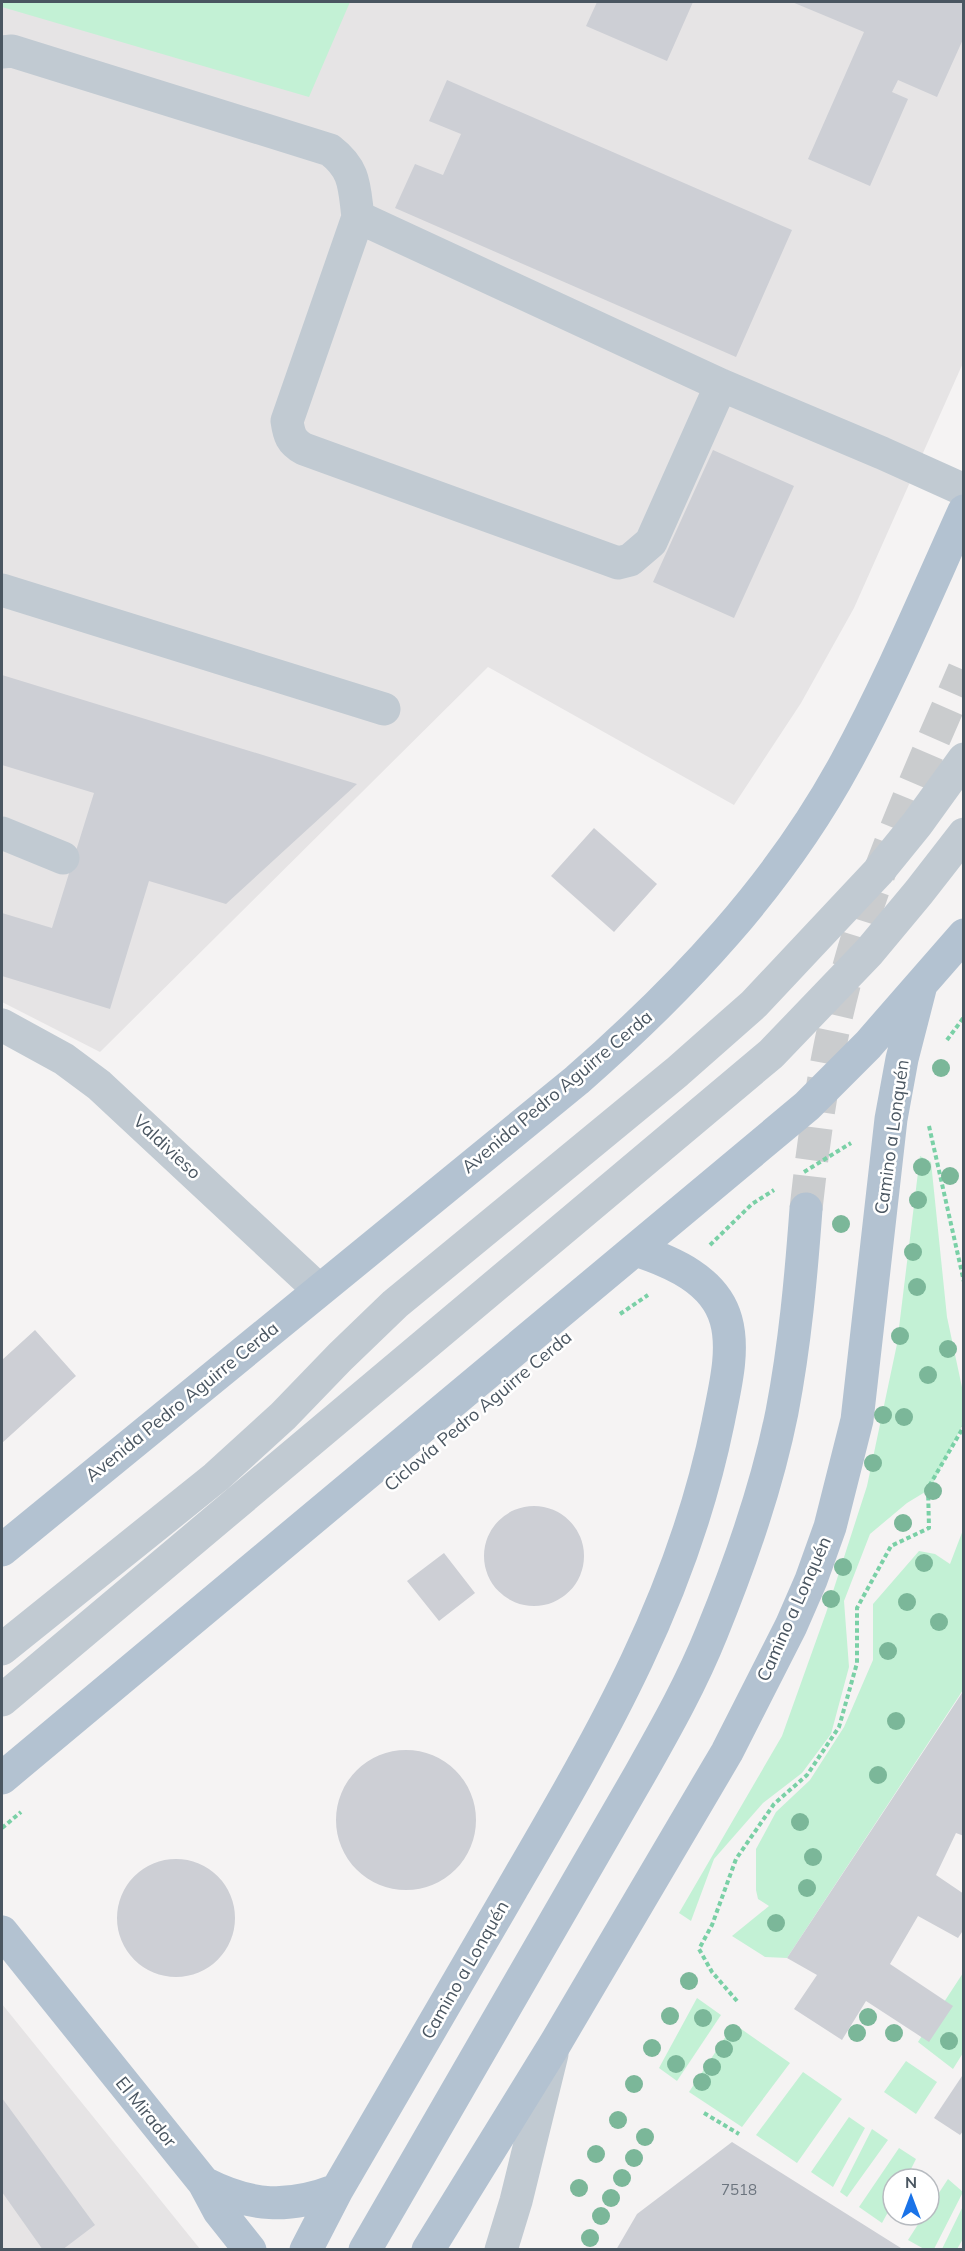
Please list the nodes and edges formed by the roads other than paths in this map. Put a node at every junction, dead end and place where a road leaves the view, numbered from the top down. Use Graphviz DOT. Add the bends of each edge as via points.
graph roads {
  1 [pos="2,52"];
  2 [pos="358,217"];
  3 [pos="721,385"];
  4 [pos="963,490"];
  5 [pos="963,511"];
  6 [pos="2,590"];
  7 [pos="384,709"];
  8 [pos="963,759"];
  9 [pos="2,833"];
  10 [pos="963,834"];
  11 [pos="63,858"];
  12 [pos="963,935"];
  13 [pos="921,985"];
  14 [pos="2,1025"];
  15 [pos="806,1209"];
  16 [pos="636,1250"];
  17 [pos="318,1289"];
  18 [pos="2,1550"];
  19 [pos="2,1649"];
  20 [pos="2,1700"];
  21 [pos="2,1778"];
  22 [pos="2,1932"];
  23 [pos="555,2044"];
  24 [pos="204,2183"];
  25 [pos="337,2190"];
  26 [pos="249,2250"];
  27 [pos="306,2250"];
  28 [pos="365,2250"];
  29 [pos="428,2250"];
  30 [pos="501,2250"];
  1 -- 2 [label="street" via="12,51 330,150 343,160 352,175"];
  2 -- 3 [label="street"];
  2 -- 3 [label="street" via="287,421 289,435 304,449 618,563 630,560 651,542"];
  3 -- 4 [label="street"];
  5 -- 17 [label="main road, Avenida Pedro Aguirre Cerda" via="878,700 845,763 808,824 711,952 577,1080"];
  6 -- 7 [label="street"];
  8 -- 19 [label="street" via="878,872 754,1004 395,1304 216,1477"];
  9 -- 11 [label="street"];
  10 -- 20 [label="street" via="869,952 771,1054"];
  12 -- 13 [label="main road"];
  13 -- 16 [label="main road" via="807,1106"];
  13 -- 23 [label="main road, Camino a Lonquén" via="891,1119 857,1420 826,1538 791,1626 727,1752"];
  14 -- 17 [label="street, Valdivieso" via="64,1059 99,1085"];
  15 -- 28 [label="main road" via="793,1346 781,1414 763,1488 712,1634 646,1764"];
  16 -- 21 [label="main road"];
  16 -- 25 [label="main road, Camino a Lonquén" via="666,1260 713,1293 727,1322 729,1340 722,1402 693,1523 652,1630 598,1740"];
  17 -- 18 [label="main road, Avenida Pedro Aguirre Cerda"];
  22 -- 24 [label="main road, El Mirador"];
  23 -- 29 [label="main road, Camino a Lonquén"];
  23 -- 30 [label="street, Camino a Lonquén"];
  24 -- 25 [label="main road, El Mirador" via="224,2194 271,2204 293,2203"];
  24 -- 26 [label="main road" via="219,2211"];
  25 -- 27 [label="main road, Camino a Lonquén"];
}
